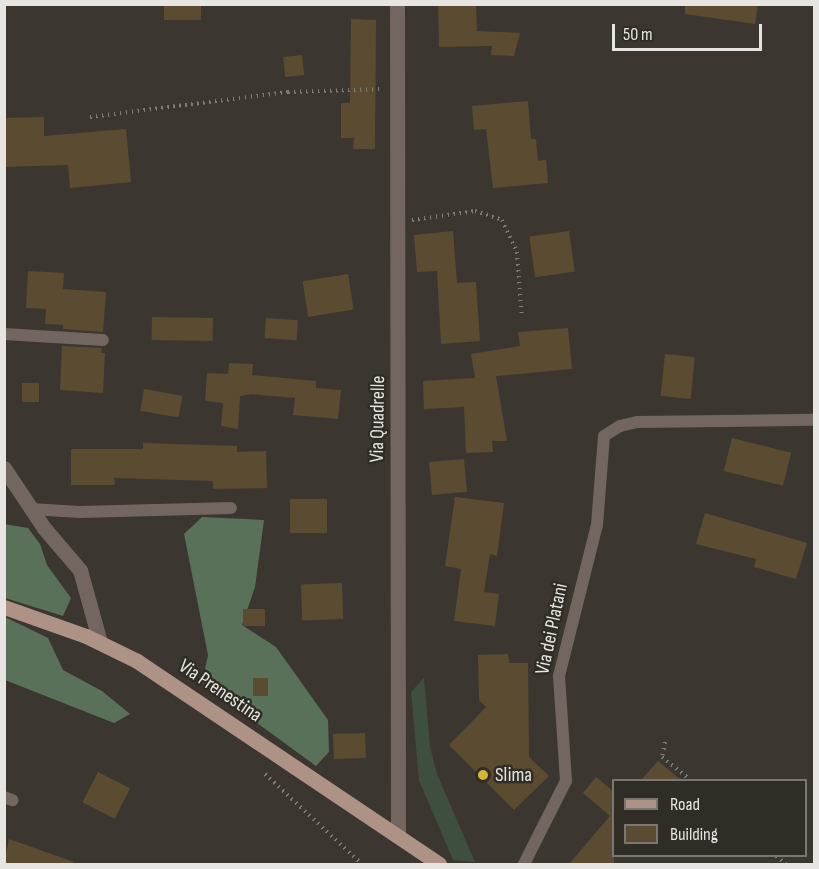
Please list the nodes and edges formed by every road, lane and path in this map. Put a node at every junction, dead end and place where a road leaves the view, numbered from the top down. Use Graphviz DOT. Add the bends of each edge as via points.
graph roads {
  1 [pos="397,4"];
  2 [pos="397,89"];
  3 [pos="90,117"];
  4 [pos="398,222"];
  5 [pos="522,318"];
  6 [pos="4,334"];
  7 [pos="103,340"];
  8 [pos="814,420"];
  9 [pos="4,468"];
  10 [pos="231,508"];
  11 [pos="31,509"];
  12 [pos="4,607"];
  13 [pos="100,642"];
  14 [pos="664,742"];
  15 [pos="265,774"];
  16 [pos="689,779"];
  17 [pos="398,835"];
  18 [pos="527,861"];
  19 [pos="362,864"];
  20 [pos="439,864"];
  1 -- 2 [label="street, Via Quadrelle"];
  2 -- 3 [label="path" via="288,92"];
  2 -- 4 [label="street, Via Quadrelle"];
  4 -- 5 [label="path" via="475,211 502,220 517,252"];
  4 -- 17 [label="street, Via Quadrelle"];
  6 -- 7 [label="lane"];
  8 -- 18 [label="lane, Via dei Platani" via="648,421 609,431 602,442 595,536 567,635 559,699 566,781"];
  9 -- 11 [label="street"];
  10 -- 11 [label="lane" via="80,512"];
  11 -- 13 [label="street" via="80,570"];
  12 -- 13 [label="main road, Via Prenestina"];
  13 -- 17 [label="main road, Via Prenestina" via="144,666"];
  14 -- 16 [label="path" via="662,756"];
  15 -- 19 [label="path"];
  17 -- 20 [label="main road, Via Prenestina"];
}
